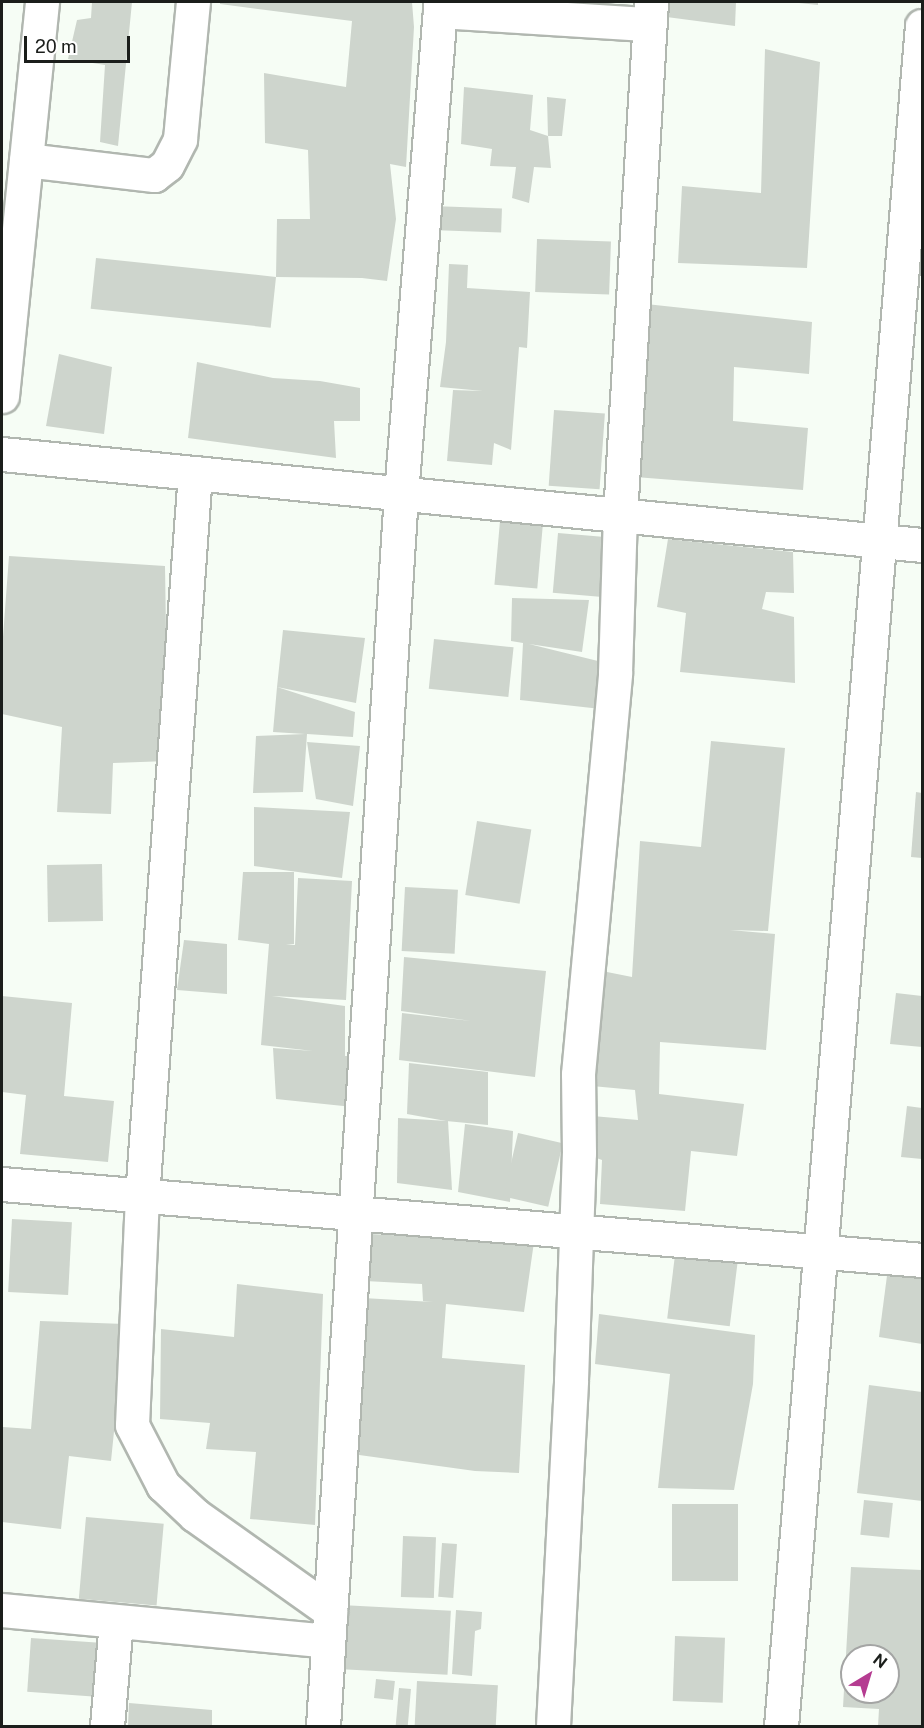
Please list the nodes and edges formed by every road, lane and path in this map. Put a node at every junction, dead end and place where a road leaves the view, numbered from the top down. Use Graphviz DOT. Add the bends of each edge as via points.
graph roads {
  1 [pos="42,2"];
  2 [pos="193,2"];
  3 [pos="441,6"];
  4 [pos="650,13"];
  5 [pos="922,26"];
  6 [pos="26,160"];
  7 [pos="2,396"];
  8 [pos="2,454"];
  9 [pos="195,473"];
  10 [pos="401,494"];
  11 [pos="621,515"];
  12 [pos="880,541"];
  13 [pos="922,545"];
  14 [pos="2,1184"];
  15 [pos="142,1196"];
  16 [pos="355,1213"];
  17 [pos="577,1231"];
  18 [pos="820,1252"];
  19 [pos="922,1260"];
  20 [pos="2,1610"];
  21 [pos="116,1621"];
  22 [pos="329,1626"];
  23 [pos="107,1726"];
  24 [pos="323,1726"];
  25 [pos="553,1726"];
  26 [pos="781,1726"];
  1 -- 6 [label="street"];
  2 -- 6 [label="street" via="182,128 167,165 154,175"];
  3 -- 4 [label="street"];
  3 -- 10 [label="street"];
  4 -- 11 [label="street"];
  5 -- 12 [label="street"];
  6 -- 7 [label="street"];
  8 -- 9 [label="street"];
  9 -- 10 [label="street"];
  9 -- 15 [label="street"];
  10 -- 11 [label="street"];
  10 -- 16 [label="street"];
  11 -- 12 [label="street"];
  11 -- 17 [label="street" via="615,673 578,1074"];
  12 -- 13 [label="street"];
  12 -- 18 [label="street"];
  14 -- 15 [label="street"];
  15 -- 16 [label="street"];
  15 -- 22 [label="street" via="132,1425 163,1485"];
  16 -- 17 [label="street"];
  16 -- 22 [label="street"];
  17 -- 18 [label="street"];
  17 -- 25 [label="street"];
  18 -- 19 [label="street"];
  18 -- 26 [label="street"];
  20 -- 21 [label="street"];
  21 -- 22 [label="street"];
  21 -- 23 [label="street"];
  22 -- 24 [label="street"];
}
